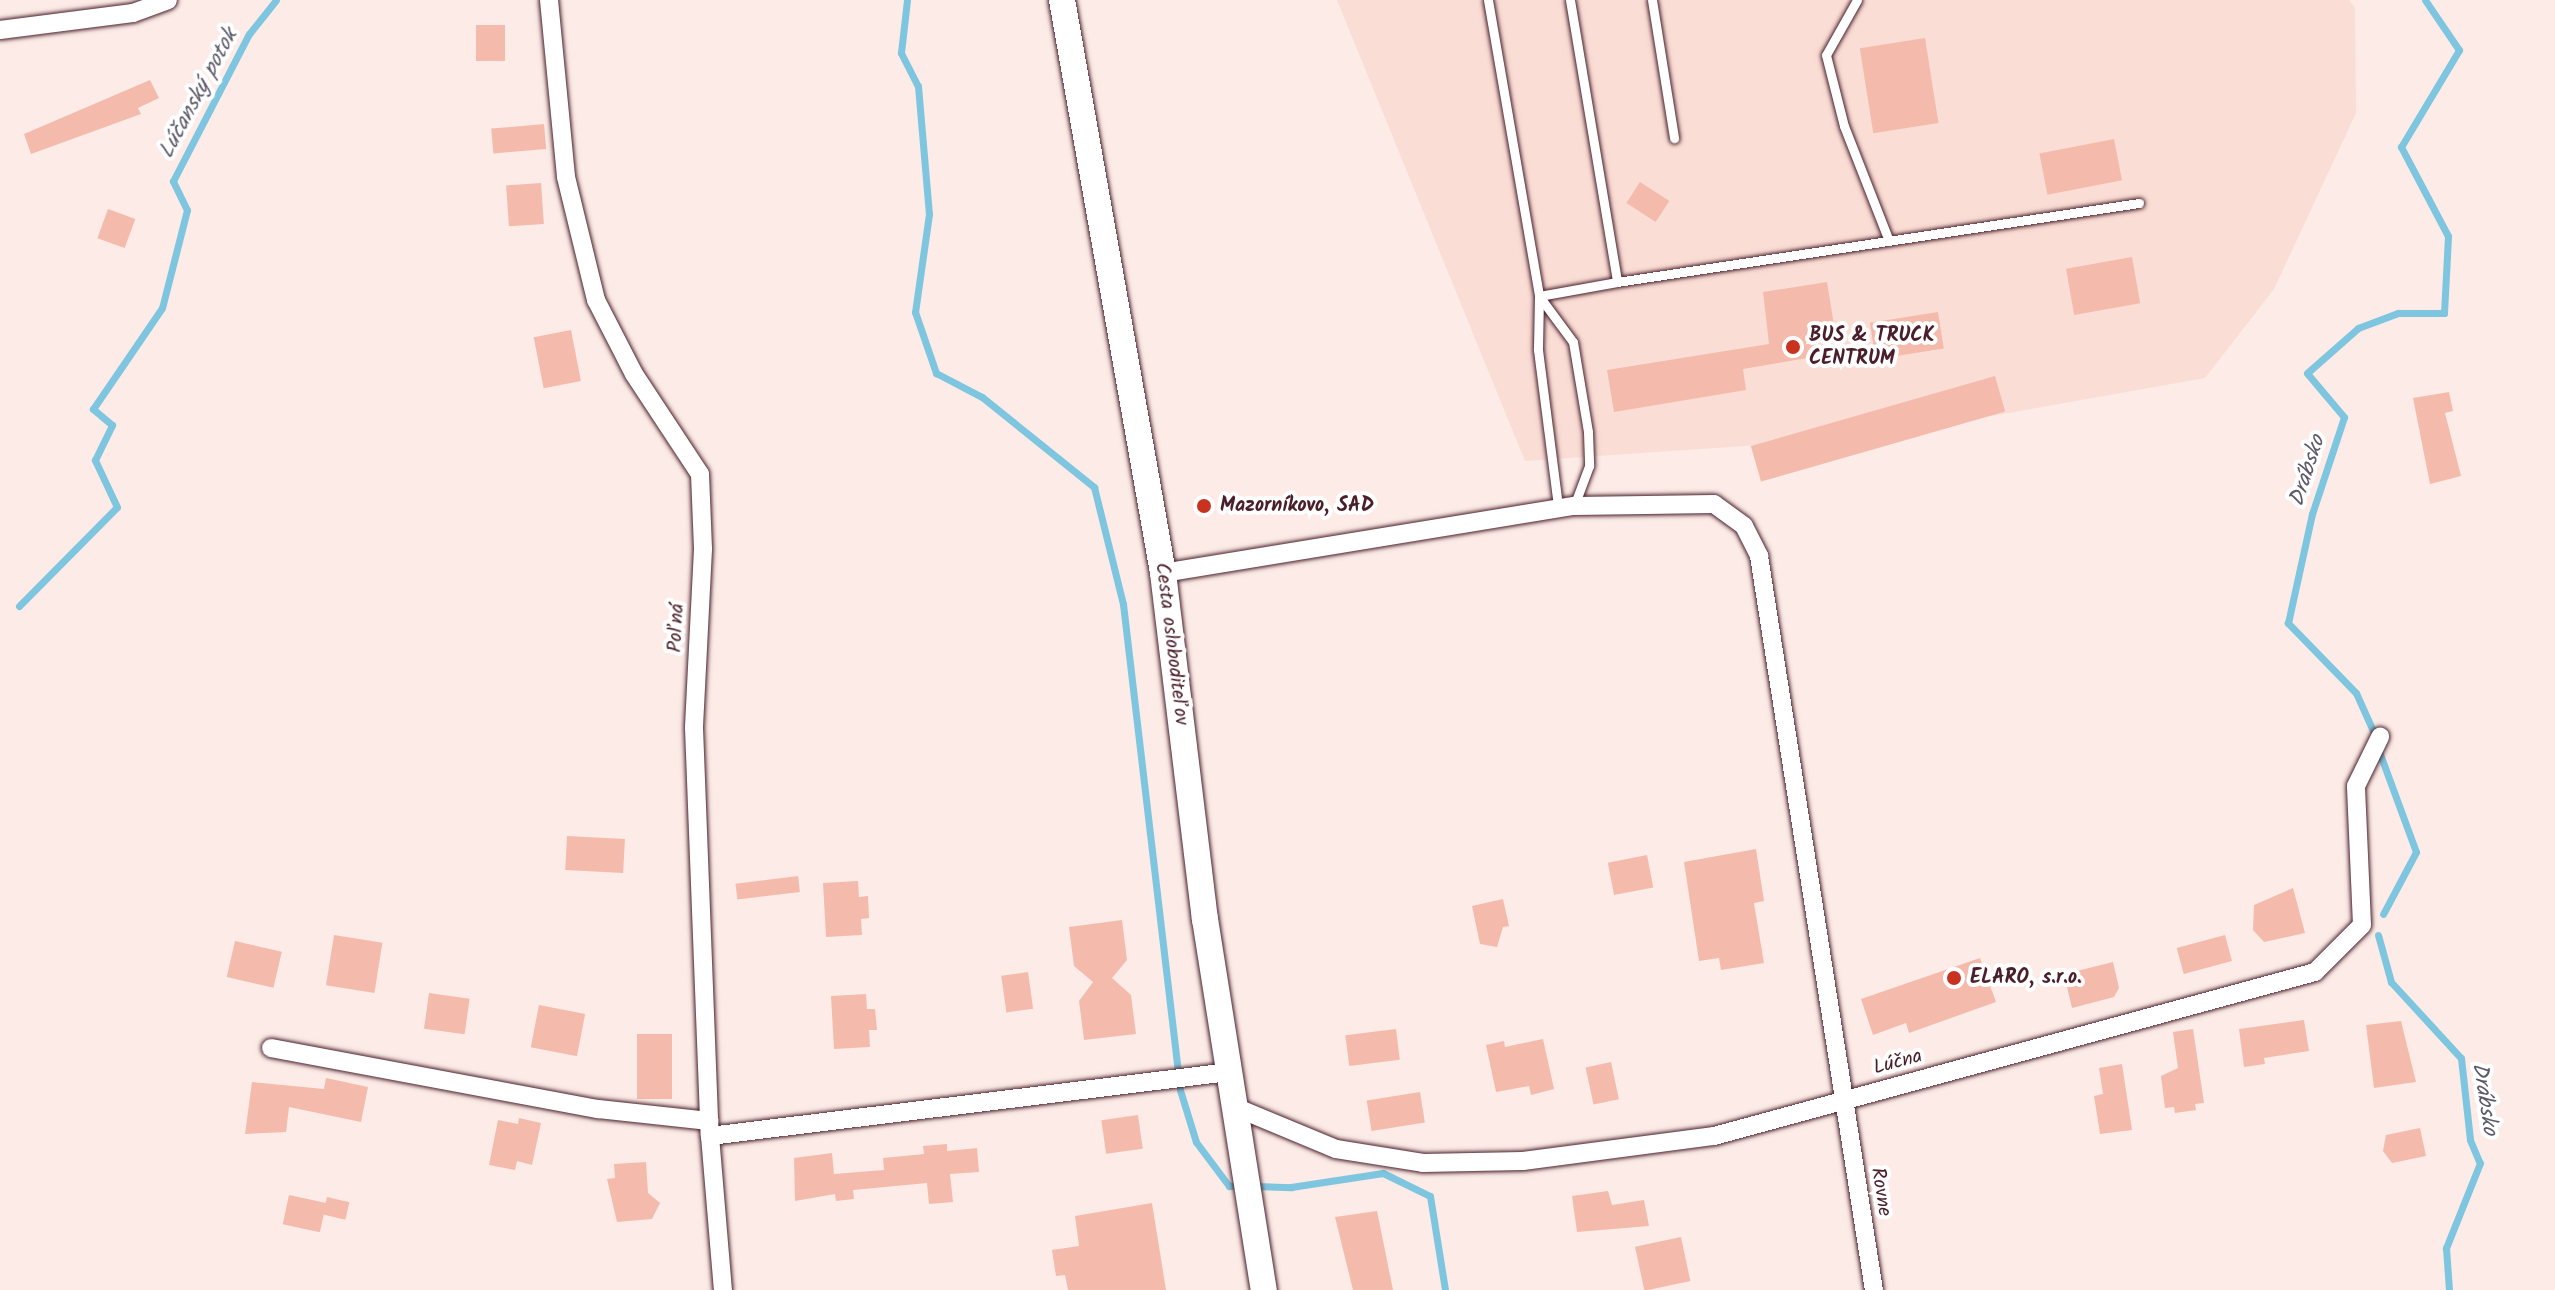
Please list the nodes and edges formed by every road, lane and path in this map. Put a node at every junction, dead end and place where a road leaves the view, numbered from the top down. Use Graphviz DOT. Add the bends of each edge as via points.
graph roads {
  1 [pos="168,0"];
  2 [pos="549,0"];
  3 [pos="1062,0"];
  4 [pos="1488,0"];
  5 [pos="1570,0"];
  6 [pos="1652,0"];
  7 [pos="1857,0"];
  8 [pos="0,30"];
  9 [pos="1674,138"];
  10 [pos="2139,203"];
  11 [pos="1889,241"];
  12 [pos="1617,282"];
  13 [pos="1539,296"];
  14 [pos="1566,506"];
  15 [pos="1163,573"];
  16 [pos="2380,737"];
  17 [pos="271,1048"];
  18 [pos="1229,1072"];
  19 [pos="1844,1100"];
  20 [pos="1235,1107"];
  21 [pos="709,1129"];
  22 [pos="723,1290"];
  23 [pos="1264,1290"];
  24 [pos="1874,1290"];
  1 -- 8 [label="street" via="133,13"];
  2 -- 21 [label="street, Poľná" via="566,177 596,300 634,374 700,474 703,549 694,728"];
  3 -- 15 [label="main road, Cesta osloboditeľov"];
  4 -- 13 [label="lane"];
  5 -- 12 [label="lane"];
  6 -- 9 [label="lane"];
  7 -- 11 [label="lane" via="1826,55 1844,126"];
  10 -- 11 [label="lane"];
  11 -- 12 [label="lane"];
  12 -- 13 [label="lane"];
  13 -- 14 [label="lane" via="1538,350"];
  13 -- 14 [label="lane" via="1573,342 1588,432 1589,466"];
  14 -- 15 [label="street, Rovne"];
  14 -- 19 [label="street, Rovne" via="1714,504 1744,526 1759,556"];
  15 -- 18 [label="main road, Cesta osloboditeľov"];
  16 -- 19 [label="street, Lúčna" via="2356,786 2362,925 2315,972"];
  17 -- 21 [label="street"];
  18 -- 20 [label="main road, Cesta osloboditeľov"];
  18 -- 21 [label="street"];
  19 -- 20 [label="street, Lúčna" via="1714,1136 1523,1161 1423,1163 1336,1149"];
  19 -- 24 [label="street, Rovne"];
  20 -- 23 [label="main road, Cesta osloboditeľov"];
  21 -- 22 [label="street, Poľná"];
}
